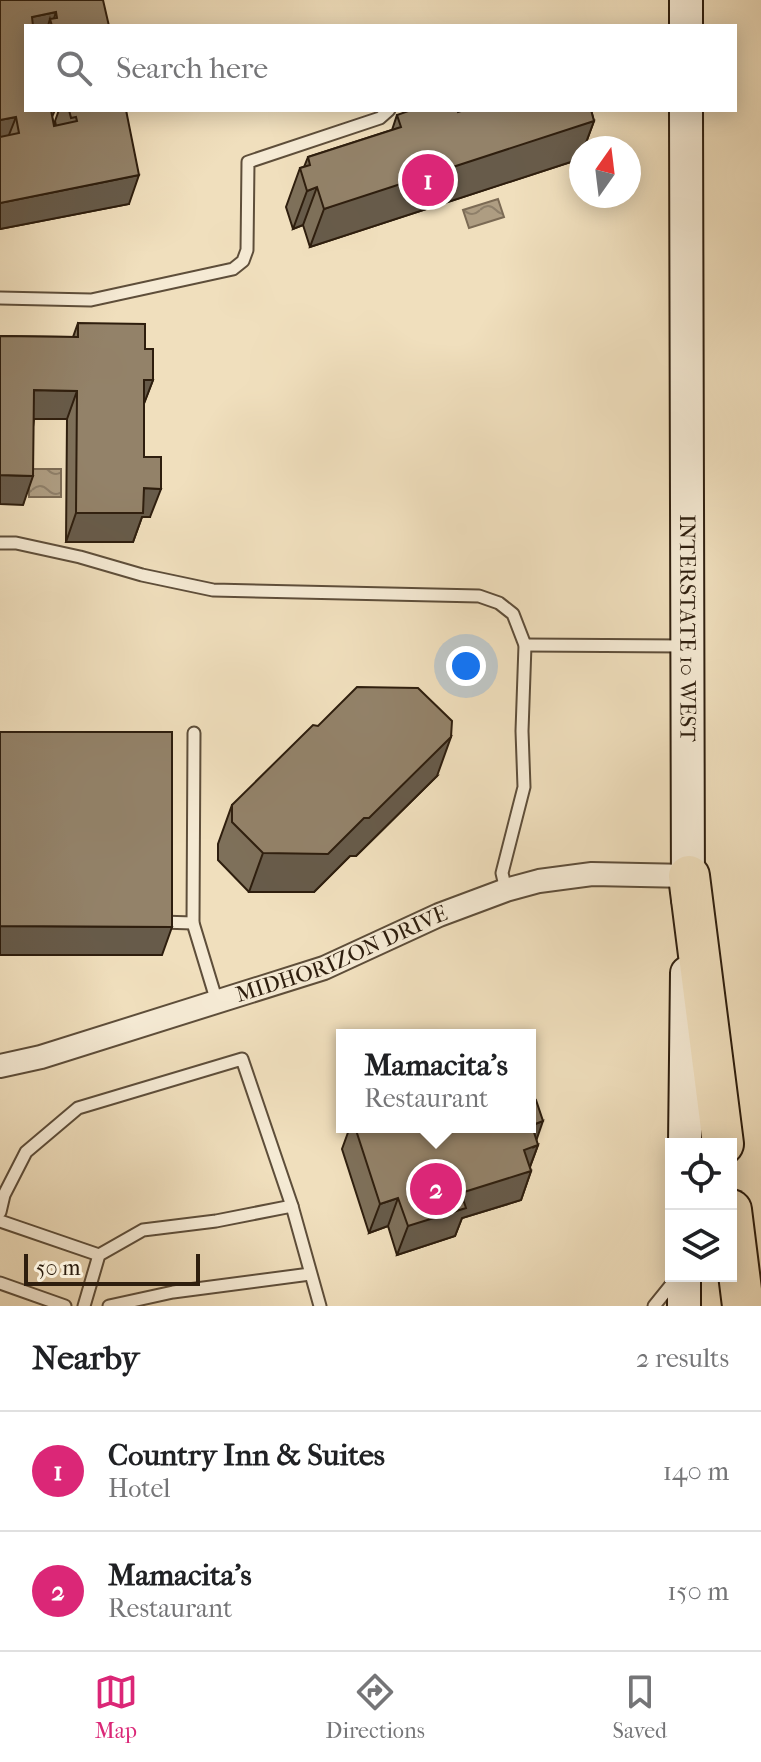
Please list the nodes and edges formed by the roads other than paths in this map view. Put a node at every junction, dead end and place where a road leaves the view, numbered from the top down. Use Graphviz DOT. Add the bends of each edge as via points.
graph roads {
  1 [pos="686,0"];
  2 [pos="686,24"];
  3 [pos="387,112"];
  4 [pos="686,112"];
  5 [pos="0,298"];
  6 [pos="0,543"];
  7 [pos="525,645"];
  8 [pos="688,646"];
  9 [pos="194,733"];
  10 [pos="689,876"];
  11 [pos="506,890"];
  12 [pos="161,922"];
  13 [pos="193,923"];
  14 [pos="217,1002"];
  15 [pos="0,1066"];
  16 [pos="685,1138"];
  17 [pos="722,1138"];
  18 [pos="292,1206"];
  19 [pos="0,1212"];
  20 [pos="0,1221"];
  21 [pos="99,1255"];
  22 [pos="737,1258"];
  23 [pos="310,1274"];
  24 [pos="676,1282"];
  25 [pos="682,1282"];
  26 [pos="0,1283"];
  27 [pos="65,1306"];
  28 [pos="84,1306"];
  29 [pos="109,1306"];
  30 [pos="320,1306"];
  31 [pos="654,1306"];
  32 [pos="684,1306"];
  33 [pos="743,1306"];
  1 -- 2 [label="main road"];
  3 -- 5 [label="lane" via="248,162 247,250 233,269 91,300"];
  4 -- 8 [label="main road, INTERSTATE 10 WEST"];
  6 -- 7 [label="lane" via="213,590 479,596 513,614"];
  7 -- 8 [label="lane"];
  7 -- 11 [label="lane" via="524,787 503,868"];
  8 -- 10 [label="main road, INTERSTATE 10 WEST"];
  9 -- 13 [label="lane"];
  10 -- 11 [label="street, MIDHORIZON DRIVE" via="592,874"];
  10 -- 16 [label="main road, INTERSTATE 10 WEST"];
  10 -- 17 [label="highway"];
  11 -- 14 [label="street, MIDHORIZON DRIVE" via="324,968"];
  12 -- 13 [label="lane"];
  13 -- 14 [label="lane"];
  14 -- 15 [label="street, MIDHORIZON DRIVE"];
  18 -- 19 [label="lane" via="242,1059 78,1108 26,1152"];
  18 -- 21 [label="lane" via="143,1230"];
  18 -- 23 [label="lane"];
  20 -- 21 [label="lane"];
  21 -- 28 [label="lane"];
  22 -- 33 [label="highway"];
  23 -- 29 [label="lane"];
  23 -- 30 [label="lane"];
  24 -- 31 [label="lane"];
  25 -- 32 [label="main road"];
  26 -- 27 [label="lane"];
}
